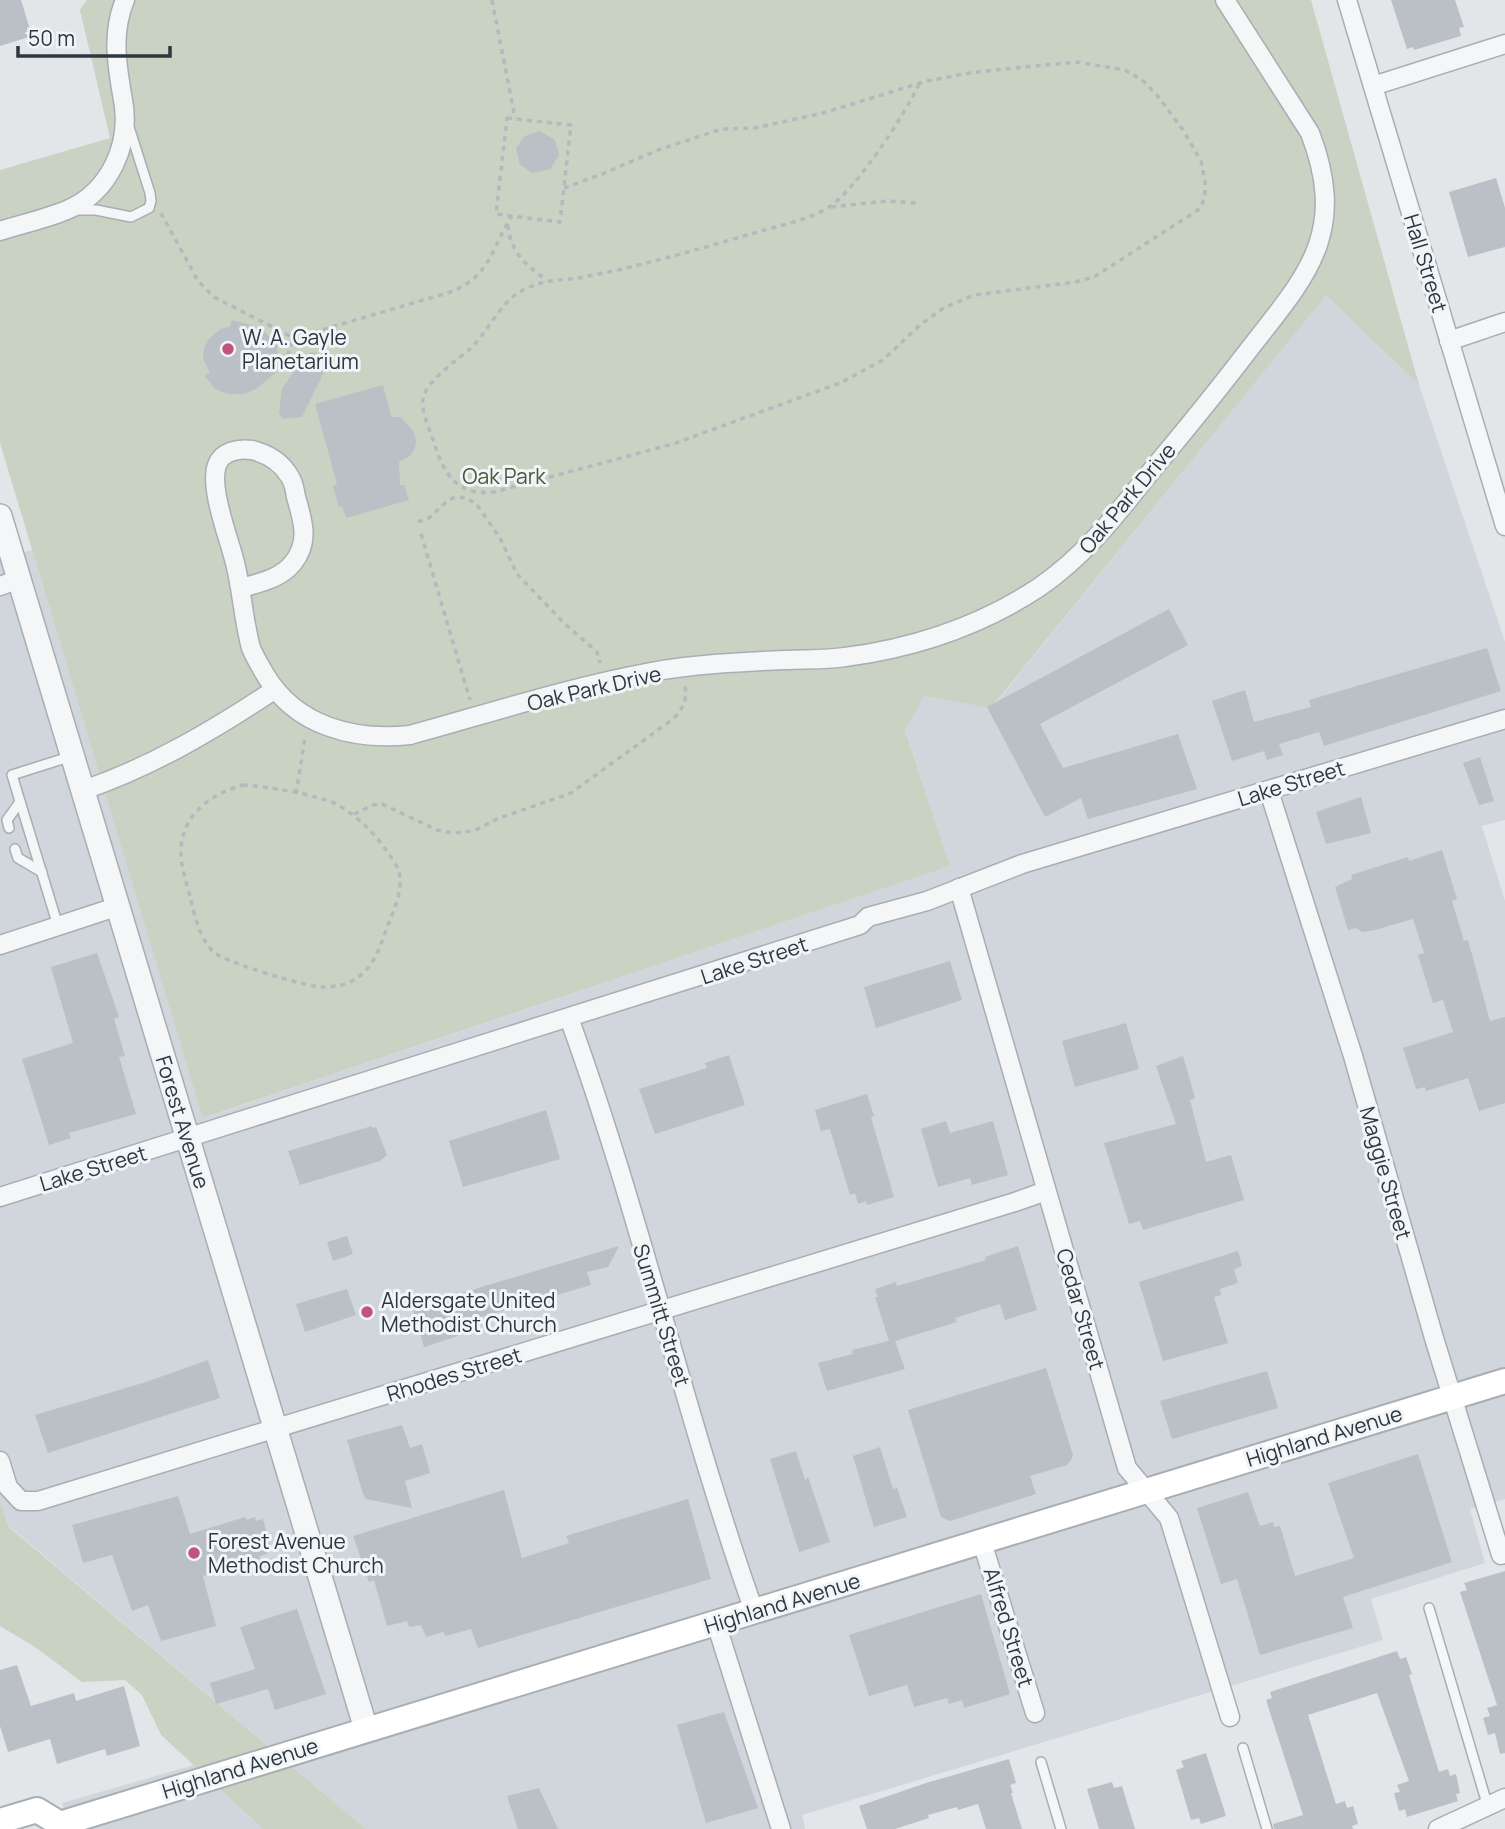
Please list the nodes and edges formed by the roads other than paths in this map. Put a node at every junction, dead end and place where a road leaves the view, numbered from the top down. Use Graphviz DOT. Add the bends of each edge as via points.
graph roads {
  1 [pos="125,0"];
  2 [pos="1225,0"];
  3 [pos="1348,0"];
  4 [pos="1505,44"];
  5 [pos="1373,86"];
  6 [pos="126,115"];
  7 [pos="67,209"];
  8 [pos="0,230"];
  9 [pos="1505,323"];
  10 [pos="1450,341"];
  11 [pos="1501,496"];
  12 [pos="0,516"];
  13 [pos="1505,526"];
  14 [pos="10,583"];
  15 [pos="242,588"];
  16 [pos="274,690"];
  17 [pos="1505,719"];
  18 [pos="73,755"];
  19 [pos="84,790"];
  20 [pos="1269,791"];
  21 [pos="20,802"];
  22 [pos="9,828"];
  23 [pos="15,849"];
  24 [pos="42,872"];
  25 [pos="959,888"];
  26 [pos="119,906"];
  27 [pos="58,927"];
  28 [pos="0,944"];
  29 [pos="569,1018"];
  30 [pos="188,1139"];
  31 [pos="1046,1191"];
  32 [pos="0,1197"];
  33 [pos="661,1310"];
  34 [pos="1505,1381"];
  35 [pos="1453,1397"];
  36 [pos="276,1429"];
  37 [pos="0,1461"];
  38 [pos="1147,1491"];
  39 [pos="982,1542"];
  40 [pos="1501,1555"];
  41 [pos="1429,1608"];
  42 [pos="754,1611"];
  43 [pos="716,1623"];
  44 [pos="1035,1713"];
  45 [pos="1230,1717"];
  46 [pos="366,1729"];
  47 [pos="1243,1748"];
  48 [pos="1041,1762"];
  49 [pos="1505,1798"];
  50 [pos="1488,1807"];
  51 [pos="0,1821"];
  52 [pos="59,1827"];
  53 [pos="781,1829"];
  54 [pos="1061,1829"];
  55 [pos="1267,1829"];
  56 [pos="1438,1829"];
  1 -- 6 [label="street" via="116,36 116,62"];
  2 -- 16 [label="street, Oak Park Drive" via="1310,133 1320,157 1325,196 1317,252 1303,278 1112,521 1041,587 961,629 913,645 844,657 683,668 604,683 410,735 354,734 308,719"];
  3 -- 5 [label="street, Hall Street"];
  4 -- 5 [label="street"];
  5 -- 10 [label="street, Hall Street"];
  6 -- 7 [label="street" via="115,164 86,198"];
  6 -- 7 [label="lane" via="150,193 149,208 131,217"];
  7 -- 8 [label="street"];
  9 -- 10 [label="street"];
  10 -- 11 [label="street, Hall Street"];
  11 -- 13 [label="street, Hall Street"];
  12 -- 14 [label="street, Forest Avenue"];
  14 -- 18 [label="street, Forest Avenue"];
  15 -- 15 [label="street, Oak Park Drive" via="282,574 294,562 305,535 290,477 274,459 246,449 221,456 215,485"];
  15 -- 16 [label="street, Oak Park Drive" via="251,646"];
  16 -- 19 [label="street" via="209,733 121,777"];
  17 -- 20 [label="street, Lake Street"];
  18 -- 19 [label="street, Forest Avenue"];
  18 -- 21 [label="lane" via="12,775"];
  19 -- 26 [label="street, Forest Avenue"];
  20 -- 25 [label="street, Lake Street" via="1022,864"];
  20 -- 35 [label="street, Maggie Street"];
  21 -- 22 [label="lane" via="7,820"];
  21 -- 24 [label="lane"];
  23 -- 24 [label="lane" via="18,858"];
  24 -- 27 [label="lane"];
  25 -- 29 [label="street, Lake Street" via="868,917 860,925"];
  25 -- 31 [label="street, Cedar Street"];
  26 -- 27 [label="street"];
  26 -- 30 [label="street, Forest Avenue"];
  27 -- 28 [label="street"];
  29 -- 30 [label="street, Lake Street"];
  29 -- 33 [label="street, Summitt Street"];
  30 -- 32 [label="street, Lake Street"];
  30 -- 36 [label="street, Forest Avenue"];
  31 -- 33 [label="street, Rhodes Street"];
  31 -- 38 [label="street, Cedar Street" via="1127,1468"];
  33 -- 36 [label="street, Rhodes Street"];
  33 -- 42 [label="street, Summitt Street"];
  34 -- 35 [label="main road, Highland Avenue"];
  35 -- 38 [label="main road, Highland Avenue"];
  35 -- 40 [label="street, Maggie Street"];
  36 -- 37 [label="street, Rhodes Street" via="37,1502 21,1501 8,1487"];
  36 -- 46 [label="street, Forest Avenue"];
  38 -- 39 [label="main road, Highland Avenue"];
  38 -- 45 [label="street, Cedar Street" via="1175,1532"];
  39 -- 42 [label="main road, Highland Avenue"];
  39 -- 44 [label="street, Alfred Street"];
  41 -- 50 [label="lane"];
  42 -- 43 [label="main road, Highland Avenue"];
  43 -- 46 [label="main road, Highland Avenue"];
  43 -- 53 [label="street"];
  46 -- 52 [label="main road, Highland Avenue"];
  47 -- 55 [label="lane"];
  48 -- 54 [label="lane"];
  49 -- 50 [label="street"];
  50 -- 56 [label="street"];
  51 -- 52 [label="main road, Highland Avenue" via="37,1810"];
}
